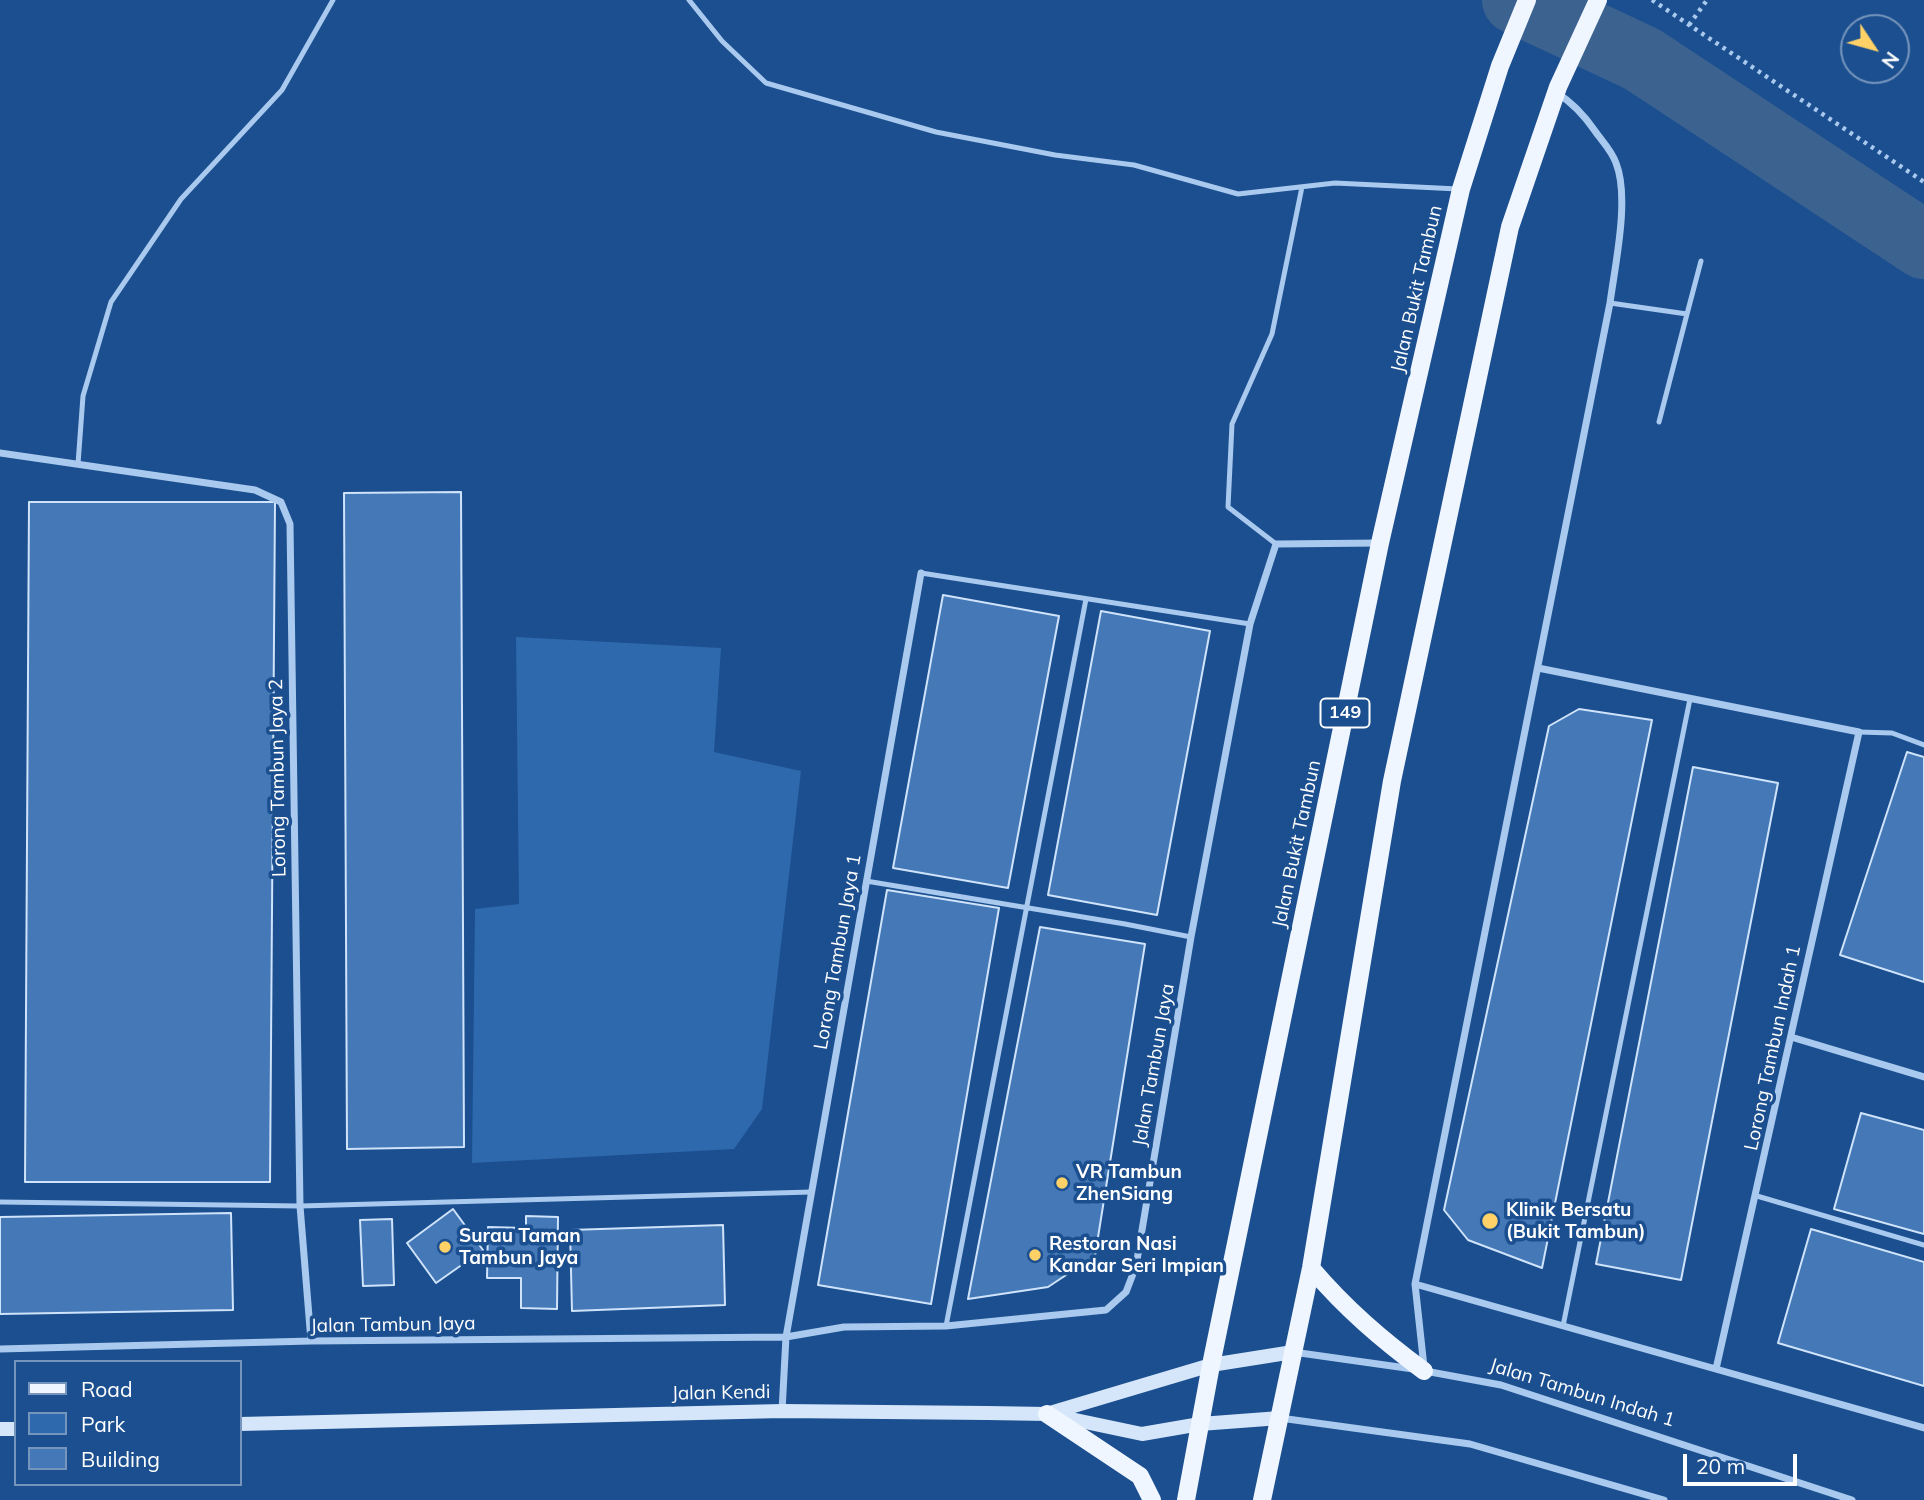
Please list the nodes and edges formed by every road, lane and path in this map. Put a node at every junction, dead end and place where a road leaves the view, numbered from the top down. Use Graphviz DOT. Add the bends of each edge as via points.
graph roads {
  1 [pos="333,0"];
  2 [pos="689,0"];
  3 [pos="1527,0"];
  4 [pos="1652,0"];
  5 [pos="1707,0"];
  6 [pos="1597,1"];
  7 [pos="1689,24"];
  8 [pos="1558,90"];
  9 [pos="1924,182"];
  10 [pos="1302,187"];
  11 [pos="1461,189"];
  12 [pos="1701,261"];
  13 [pos="1611,303"];
  14 [pos="1687,314"];
  15 [pos="1659,422"];
  16 [pos="0,453"];
  17 [pos="78,464"];
  18 [pos="1380,543"];
  19 [pos="1276,544"];
  20 [pos="920,573"];
  21 [pos="1086,599"];
  22 [pos="1250,624"];
  23 [pos="1538,668"];
  24 [pos="1690,699"];
  25 [pos="1859,732"];
  26 [pos="1924,745"];
  27 [pos="866,881"];
  28 [pos="1027,909"];
  29 [pos="1191,937"];
  30 [pos="1791,1037"];
  31 [pos="1924,1077"];
  32 [pos="811,1192"];
  33 [pos="1756,1196"];
  34 [pos="0,1202"];
  35 [pos="300,1206"];
  36 [pos="1924,1245"];
  37 [pos="1311,1268"];
  38 [pos="1415,1284"];
  39 [pos="946,1326"];
  40 [pos="1563,1326"];
  41 [pos="786,1337"];
  42 [pos="311,1341"];
  43 [pos="0,1349"];
  44 [pos="1293,1352"];
  45 [pos="1211,1365"];
  46 [pos="1716,1370"];
  47 [pos="1424,1371"];
  48 [pos="782,1411"];
  49 [pos="1047,1413"];
  50 [pos="1280,1418"];
  51 [pos="242,1424"];
  52 [pos="1200,1424"];
  53 [pos="1924,1428"];
  54 [pos="1152,1500"];
  55 [pos="1186,1500"];
  56 [pos="1262,1500"];
  57 [pos="1664,1500"];
  58 [pos="1852,1500"];
  1 -- 17 [label="lane" via="282,90 181,199 111,302 83,396"];
  2 -- 10 [label="lane" via="722,41 766,83 936,132 1135,165 1238,194"];
  3 -- 11 [label="main road, Jalan Bukit Tambun / 149" via="1500,66"];
  4 -- 7 [label="path"];
  5 -- 7 [label="path"];
  6 -- 8 [label="main road"];
  7 -- 9 [label="path"];
  8 -- 13 [label="street" via="1582,113 1619,173 1621,214"];
  8 -- 37 [label="main road" via="1510,227 1395,767"];
  10 -- 11 [label="lane" via="1335,183"];
  10 -- 19 [label="lane" via="1272,334 1231,424 1228,507"];
  11 -- 18 [label="main road, Jalan Bukit Tambun / 149"];
  12 -- 14 [label="lane"];
  13 -- 14 [label="lane"];
  13 -- 23 [label="street"];
  14 -- 15 [label="lane"];
  16 -- 17 [label="street, Lorong Tambun Jaya 2"];
  17 -- 35 [label="street, Lorong Tambun Jaya 2" via="255,490 281,502 290,524"];
  18 -- 19 [label="street"];
  18 -- 45 [label="main road, Jalan Bukit Tambun / 149"];
  19 -- 22 [label="street, Jalan Tambun Jaya"];
  20 -- 21 [label="lane"];
  20 -- 27 [label="street, Lorong Tambun Jaya 1"];
  21 -- 22 [label="lane"];
  21 -- 28 [label="lane"];
  22 -- 29 [label="street, Jalan Tambun Jaya"];
  23 -- 24 [label="street"];
  23 -- 38 [label="street"];
  24 -- 25 [label="street"];
  24 -- 40 [label="lane"];
  25 -- 26 [label="lane" via="1892,733"];
  25 -- 30 [label="street, Lorong Tambun Indah 1"];
  27 -- 28 [label="lane"];
  27 -- 32 [label="street, Lorong Tambun Jaya 1"];
  28 -- 29 [label="lane"];
  28 -- 39 [label="lane"];
  29 -- 39 [label="street, Jalan Tambun Jaya" via="1136,1266 1126,1292 1106,1310"];
  30 -- 31 [label="street"];
  30 -- 33 [label="street, Lorong Tambun Indah 1"];
  32 -- 35 [label="lane"];
  32 -- 41 [label="street, Lorong Tambun Jaya 1"];
  33 -- 36 [label="lane"];
  33 -- 46 [label="street, Lorong Tambun Indah 1"];
  34 -- 35 [label="lane"];
  35 -- 42 [label="street, Lorong Tambun Jaya 2"];
  37 -- 44 [label="main road"];
  37 -- 47 [label="main road" via="1374,1334"];
  38 -- 40 [label="street"];
  38 -- 47 [label="street"];
  39 -- 41 [label="street, Jalan Tambun Jaya" via="844,1327"];
  40 -- 46 [label="street"];
  41 -- 42 [label="street, Jalan Tambun Jaya"];
  41 -- 48 [label="street"];
  42 -- 43 [label="street, Jalan Tambun Jaya"];
  44 -- 45 [label="street, Jalan Tambun Indah 1"];
  44 -- 47 [label="street, Jalan Tambun Indah 1"];
  44 -- 50 [label="main road"];
  45 -- 49 [label="street, Jalan Tambun Indah 1"];
  45 -- 52 [label="main road, Jalan Bukit Tambun / 149"];
  46 -- 53 [label="street"];
  47 -- 58 [label="street, Jalan Tambun Indah 1" via="1501,1385"];
  48 -- 49 [label="street, Jalan Kendi"];
  48 -- 51 [label="street, Jalan Kendi"];
  49 -- 52 [label="street, Jalan Kendi" via="1142,1434"];
  49 -- 54 [label="main road" via="1140,1476"];
  50 -- 52 [label="street"];
  50 -- 56 [label="main road"];
  50 -- 57 [label="street" via="1470,1444"];
  52 -- 55 [label="main road, Jalan Bukit Tambun / 149"];
}
